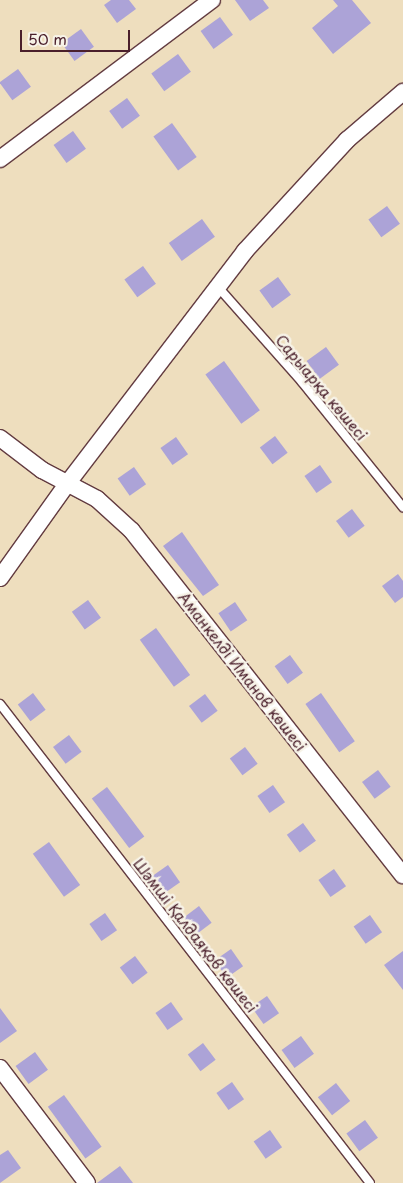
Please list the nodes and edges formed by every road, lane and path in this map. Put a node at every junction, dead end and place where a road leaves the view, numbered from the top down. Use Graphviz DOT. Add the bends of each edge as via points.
graph roads {
  1 [pos="212,0"];
  2 [pos="402,95"];
  3 [pos="0,159"];
  4 [pos="218,287"];
  5 [pos="0,438"];
  6 [pos="67,484"];
  7 [pos="403,507"];
  8 [pos="0,578"];
  9 [pos="0,704"];
  10 [pos="403,875"];
  11 [pos="0,1068"];
  12 [pos="87,1183"];
  13 [pos="370,1183"];
  1 -- 3 [label="street"];
  2 -- 4 [label="street" via="347,140 245,251"];
  4 -- 6 [label="street"];
  4 -- 7 [label="lane, Сарыарқа көшесі" via="302,382"];
  5 -- 6 [label="street, Аманкелді Иманов көшесі" via="42,470"];
  6 -- 8 [label="street"];
  6 -- 10 [label="street, Аманкелді Иманов көшесі" via="97,499 132,531"];
  9 -- 13 [label="lane, Шәмші Қалдаяқов көшесі"];
  11 -- 12 [label="street"];
}
